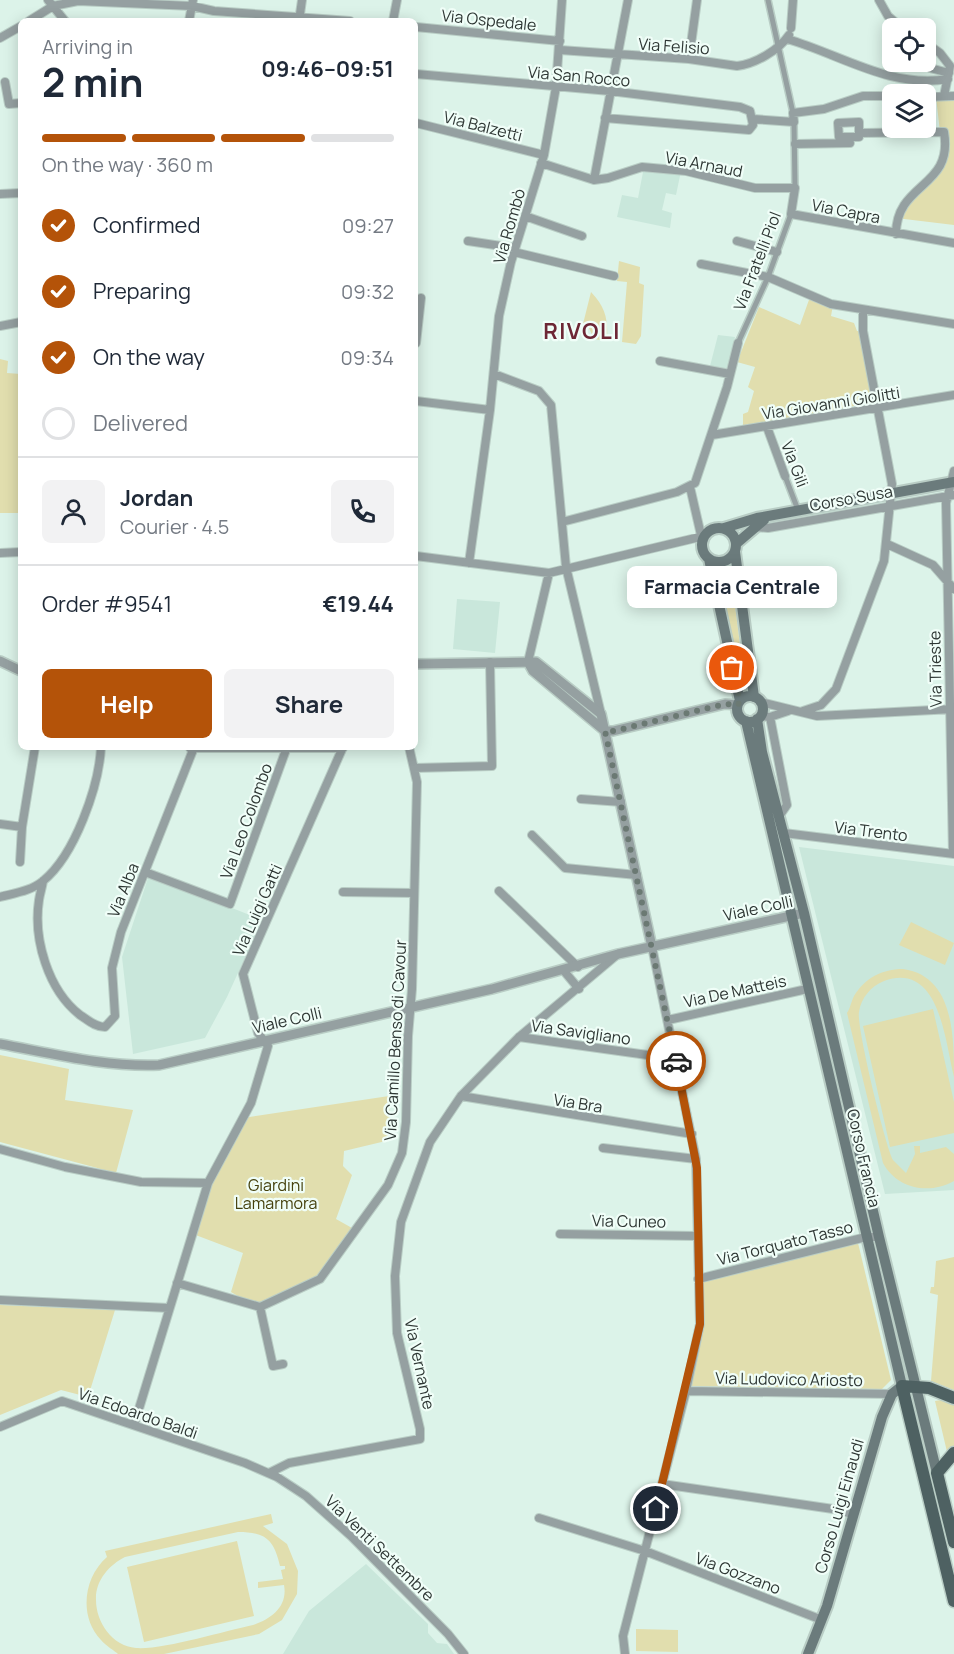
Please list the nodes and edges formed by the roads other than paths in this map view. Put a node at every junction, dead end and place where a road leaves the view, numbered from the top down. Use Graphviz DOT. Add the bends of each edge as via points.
graph roads {
  1 [pos="216,0"];
  2 [pos="302,0"];
  3 [pos="397,0"];
  4 [pos="562,0"];
  5 [pos="628,0"];
  6 [pos="697,0"];
  7 [pos="768,0"];
  8 [pos="793,0"];
  9 [pos="879,0"];
  10 [pos="50,3"];
  11 [pos="192,3"];
  12 [pos="214,11"];
  13 [pos="32,18"];
  14 [pos="62,18"];
  15 [pos="190,18"];
  16 [pos="288,18"];
  17 [pos="299,18"];
  18 [pos="394,18"];
  19 [pos="890,18"];
  20 [pos="418,27"];
  21 [pos="18,28"];
  22 [pos="789,34"];
  23 [pos="0,38"];
  24 [pos="560,46"];
  25 [pos="780,46"];
  26 [pos="936,52"];
  27 [pos="618,56"];
  28 [pos="690,59"];
  29 [pos="936,71"];
  30 [pos="418,74"];
  31 [pos="948,76"];
  32 [pos="5,82"];
  33 [pos="556,87"];
  34 [pos="610,91"];
  35 [pos="882,96"];
  36 [pos="936,96"];
  37 [pos="945,96"];
  38 [pos="954,96"];
  39 [pos="18,103"];
  40 [pos="793,113"];
  41 [pos="605,118"];
  42 [pos="753,118"];
  43 [pos="794,122"];
  44 [pos="418,124"];
  45 [pos="859,133"];
  46 [pos="850,143"];
  47 [pos="795,144"];
  48 [pos="543,159"];
  49 [pos="594,180"];
  50 [pos="795,188"];
  51 [pos="18,193"];
  52 [pos="0,195"];
  53 [pos="791,214"];
  54 [pos="525,216"];
  55 [pos="896,234"];
  56 [pos="582,236"];
  57 [pos="468,241"];
  58 [pos="737,241"];
  59 [pos="954,243"];
  60 [pos="515,250"];
  61 [pos="777,252"];
  62 [pos="700,264"];
  63 [pos="614,276"];
  64 [pos="768,277"];
  65 [pos="421,298"];
  66 [pos="863,310"];
  67 [pos="18,323"];
  68 [pos="954,324"];
  69 [pos="418,325"];
  70 [pos="0,326"];
  71 [pos="738,343"];
  72 [pos="660,361"];
  73 [pos="494,374"];
  74 [pos="730,374"];
  75 [pos="954,395"];
  76 [pos="418,401"];
  77 [pos="877,409"];
  78 [pos="490,410"];
  79 [pos="766,427"];
  80 [pos="712,435"];
  81 [pos="954,471"];
  82 [pos="785,476"];
  83 [pos="952,483"];
  84 [pos="690,487"];
  85 [pos="891,493"];
  86 [pos="950,496"];
  87 [pos="889,507"];
  88 [pos="798,510"];
  89 [pos="771,516"];
  90 [pos="562,522"];
  91 [pos="753,527"];
  92 [pos="724,528"];
  93 [pos="702,536"];
  94 [pos="887,544"];
  95 [pos="736,548"];
  96 [pos="18,552"];
  97 [pos="0,553"];
  98 [pos="418,556"];
  99 [pos="709,559"];
  100 [pos="469,563"];
  101 [pos="566,567"];
  102 [pos="549,573"];
  103 [pos="950,579"];
  104 [pos="954,589"];
  105 [pos="0,661"];
  106 [pos="490,662"];
  107 [pos="528,662"];
  108 [pos="418,664"];
  109 [pos="18,670"];
  110 [pos="757,700"];
  111 [pos="739,703"];
  112 [pos="951,709"];
  113 [pos="790,711"];
  114 [pos="803,711"];
  115 [pos="601,714"];
  116 [pos="762,717"];
  117 [pos="746,721"];
  118 [pos="605,731"];
  119 [pos="35,750"];
  120 [pos="101,750"];
  121 [pos="190,750"];
  122 [pos="286,750"];
  123 [pos="342,750"];
  124 [pos="410,750"];
  125 [pos="414,768"];
  126 [pos="581,799"];
  127 [pos="621,802"];
  128 [pos="0,824"];
  129 [pos="22,827"];
  130 [pos="784,833"];
  131 [pos="532,835"];
  132 [pos="953,854"];
  133 [pos="20,862"];
  134 [pos="145,872"];
  135 [pos="637,875"];
  136 [pos="43,881"];
  137 [pos="500,891"];
  138 [pos="343,892"];
  139 [pos="414,893"];
  140 [pos="0,897"];
  141 [pos="804,914"];
  142 [pos="790,916"];
  143 [pos="652,947"];
  144 [pos="618,954"];
  145 [pos="578,967"];
  146 [pos="564,971"];
  147 [pos="579,989"];
  148 [pos="807,989"];
  149 [pos="410,1007"];
  150 [pos="668,1020"];
  151 [pos="519,1037"];
  152 [pos="266,1041"];
  153 [pos="0,1044"];
  154 [pos="676,1059"];
  155 [pos="461,1096"];
  156 [pos="692,1134"];
  157 [pos="603,1148"];
  158 [pos="0,1149"];
  159 [pos="696,1159"];
  160 [pos="208,1183"];
  161 [pos="560,1234"];
  162 [pos="698,1236"];
  163 [pos="866,1237"];
  164 [pos="879,1237"];
  165 [pos="698,1279"];
  166 [pos="177,1283"];
  167 [pos="0,1300"];
  168 [pos="260,1307"];
  169 [pos="169,1308"];
  170 [pos="283,1364"];
  171 [pos="917,1386"];
  172 [pos="897,1390"];
  173 [pos="686,1391"];
  174 [pos="954,1398"];
  175 [pos="134,1425"];
  176 [pos="0,1427"];
  177 [pos="954,1453"];
  178 [pos="269,1473"];
  179 [pos="938,1473"];
  180 [pos="662,1484"];
  181 [pos="854,1515"];
  182 [pos="538,1518"];
  183 [pos="954,1542"];
  184 [pos="645,1551"];
  185 [pos="954,1602"];
  186 [pos="822,1620"];
  187 [pos="464,1654"];
  188 [pos="625,1654"];
  189 [pos="808,1654"];
  1 -- 12 [label="street"];
  2 -- 17 [label="street"];
  3 -- 18 [label="street"];
  4 -- 24 [label="street, Via Rombò"];
  5 -- 27 [label="street"];
  6 -- 28 [label="street"];
  7 -- 25 [label="street, Via Fratelli Piol"];
  8 -- 22 [label="street"];
  9 -- 19 [label="street"];
  10 -- 11 [label="street"];
  10 -- 13 [label="street"];
  10 -- 14 [label="street"];
  11 -- 12 [label="street"];
  11 -- 15 [label="street"];
  12 -- 16 [label="street"];
  20 -- 24 [label="street, Via Ospedale"];
  21 -- 23 [label="street"];
  22 -- 25 [label="street, Via Felisio"];
  22 -- 31 [label="street" via="888,76 923,82"];
  24 -- 27 [label="street, Via Felisio"];
  24 -- 33 [label="street, Via Rombò"];
  25 -- 28 [label="street, Via Felisio" via="745,66"];
  25 -- 40 [label="street, Via Fratelli Piol"];
  26 -- 31 [label="street" via="950,66"];
  27 -- 28 [label="street, Via Felisio"];
  27 -- 34 [label="street"];
  29 -- 31 [label="street"];
  30 -- 33 [label="street, Via San Rocco"];
  31 -- 37 [label="street"];
  32 -- 39 [label="street" via="9,104"];
  33 -- 34 [label="street, Via San Rocco"];
  33 -- 48 [label="street, Via Rombò"];
  34 -- 41 [label="street"];
  34 -- 42 [label="street, Via San Rocco" via="740,107 748,109"];
  35 -- 40 [label="street" via="863,96 824,110"];
  36 -- 37 [label="street"];
  37 -- 38 [label="street"];
  40 -- 43 [label="street, Via Fratelli Piol"];
  41 -- 42 [label="street" via="737,129 751,129"];
  41 -- 49 [label="street"];
  42 -- 43 [label="street"];
  43 -- 47 [label="street, Via Fratelli Piol"];
  44 -- 48 [label="street, Via Balzetti"];
  45 -- 55 [label="street, Via Capra" via="944,132 946,154 942,164 929,182 911,194 896,217"];
  46 -- 47 [label="street"];
  47 -- 50 [label="street, Via Fratelli Piol"];
  48 -- 49 [label="street"];
  48 -- 54 [label="street, Via Rombò"];
  49 -- 50 [label="street, Via Arnaud" via="642,167 686,171 755,188"];
  50 -- 53 [label="street, Via Fratelli Piol"];
  51 -- 52 [label="street"];
  53 -- 55 [label="street, Via Capra"];
  53 -- 61 [label="street, Via Fratelli Piol"];
  54 -- 56 [label="street"];
  54 -- 60 [label="street, Via Rombò"];
  55 -- 59 [label="street, Via Capra"];
  57 -- 60 [label="street"];
  58 -- 61 [label="street"];
  60 -- 63 [label="street"];
  60 -- 73 [label="street, Via Rombò" via="499,316"];
  61 -- 64 [label="street, Via Fratelli Piol"];
  62 -- 64 [label="street"];
  64 -- 66 [label="street" via="831,304"];
  64 -- 71 [label="street, Via Fratelli Piol"];
  65 -- 69 [label="street"];
  66 -- 68 [label="street"];
  66 -- 77 [label="street"];
  67 -- 70 [label="street"];
  71 -- 74 [label="street, Via Fratelli Piol"];
  72 -- 74 [label="street"];
  73 -- 78 [label="street, Via Rombò"];
  73 -- 90 [label="street" via="539,391 549,400"];
  74 -- 80 [label="street, Via Fratelli Piol"];
  75 -- 77 [label="street, Via Giovanni Giolitti"];
  76 -- 78 [label="street"];
  77 -- 79 [label="street, Via Giovanni Giolitti"];
  77 -- 85 [label="street"];
  78 -- 100 [label="street, Via Rombò"];
  79 -- 80 [label="street, Via Giovanni Giolitti"];
  79 -- 82 [label="street, Via Gili"];
  80 -- 84 [label="street, Via Fratelli Piol" via="698,478"];
  81 -- 83 [label="street, Via Trieste"];
  82 -- 88 [label="street, Via Gili"];
  83 -- 85 [label="main road, Corso Susa"];
  83 -- 86 [label="street, Via Trieste"];
  84 -- 90 [label="street"];
  84 -- 93 [label="street"];
  85 -- 87 [label="street"];
  85 -- 88 [label="main road, Corso Susa"];
  86 -- 87 [label="street, Corso Susa"];
  86 -- 103 [label="street, Via Trieste"];
  87 -- 91 [label="street, Corso Susa" via="768,528"];
  87 -- 94 [label="street"];
  88 -- 89 [label="main road, Corso Susa"];
  89 -- 91 [label="main road, Corso Susa"];
  89 -- 92 [label="main road, Corso Susa"];
  90 -- 101 [label="street"];
  91 -- 95 [label="main road, Corso Susa"];
  92 -- 93 [label="main road" via="712,529"];
  92 -- 95 [label="main road" via="732,532"];
  93 -- 99 [label="main road" via="702,548"];
  93 -- 101 [label="street"];
  94 -- 103 [label="street" via="933,565"];
  94 -- 114 [label="street" via="836,688 821,705"];
  95 -- 99 [label="main road" via="723,562"];
  95 -- 110 [label="main road"];
  96 -- 97 [label="street"];
  98 -- 100 [label="street"];
  99 -- 111 [label="main road"];
  100 -- 102 [label="street"];
  101 -- 102 [label="street"];
  101 -- 115 [label="street"];
  102 -- 107 [label="street"];
  103 -- 104 [label="street"];
  103 -- 112 [label="street, Via Trieste"];
  105 -- 109 [label="street"];
  106 -- 107 [label="street"];
  106 -- 108 [label="street"];
  106 -- 125 [label="street" via="492,766"];
  107 -- 115 [label="street" via="540,663"];
  107 -- 118 [label="street" via="533,671"];
  110 -- 111 [label="main road" via="746,697"];
  110 -- 113 [label="street"];
  110 -- 116 [label="main road"];
  111 -- 117 [label="main road" via="738,714"];
  111 -- 118 [label="street"];
  112 -- 114 [label="street" via="817,716"];
  112 -- 132 [label="street, Via Trieste"];
  113 -- 114 [label="street"];
  113 -- 116 [label="street"];
  115 -- 118 [label="street"];
  116 -- 117 [label="main road"];
  116 -- 130 [label="main road, Corso Francia" via="761,746"];
  117 -- 142 [label="main road, Corso Francia"];
  118 -- 127 [label="street"];
  119 -- 129 [label="street"];
  120 -- 136 [label="street" via="92,799 55,869"];
  121 -- 134 [label="street, Via Alba"];
  122 -- 134 [label="street, Via Leo Colombo" via="230,904"];
  123 -- 152 [label="street, Via Luigi Gatti" via="243,974 258,1033"];
  124 -- 125 [label="street, Via Camillo Benso di Cavour"];
  125 -- 139 [label="street, Via Camillo Benso di Cavour"];
  126 -- 127 [label="street"];
  127 -- 135 [label="street"];
  128 -- 129 [label="street"];
  129 -- 133 [label="street"];
  130 -- 132 [label="street, Via Trento"];
  130 -- 141 [label="main road, Corso Francia"];
  131 -- 135 [label="street" via="565,868"];
  134 -- 136 [label="street, Via Alba" via="121,932 112,968 113,1021 105,1027 90,1022 61,997 51,975 38,930"];
  135 -- 143 [label="street"];
  136 -- 140 [label="street"];
  137 -- 145 [label="street"];
  138 -- 139 [label="street"];
  139 -- 149 [label="street, Via Camillo Benso di Cavour"];
  141 -- 142 [label="street, Viale Colli"];
  141 -- 164 [label="main road, Corso Francia"];
  142 -- 143 [label="street, Viale Colli"];
  142 -- 148 [label="main road, Corso Francia"];
  143 -- 144 [label="street, Viale Colli"];
  143 -- 150 [label="street"];
  144 -- 145 [label="street, Viale Colli"];
  144 -- 147 [label="street, Via Vernante"];
  145 -- 146 [label="street, Viale Colli"];
  146 -- 147 [label="street"];
  146 -- 149 [label="street, Viale Colli"];
  147 -- 151 [label="street, Via Vernante"];
  148 -- 150 [label="street, Via De Matteis"];
  148 -- 163 [label="main road, Corso Francia"];
  149 -- 152 [label="street, Viale Colli"];
  149 -- 168 [label="street, Via Camillo Benso di Cavour" via="404,1146 398,1165 320,1280"];
  150 -- 154 [label="street"];
  151 -- 154 [label="street, Via Savigliano"];
  151 -- 155 [label="street, Via Vernante"];
  152 -- 153 [label="street, Viale Colli" via="159,1065 128,1066 72,1060"];
  152 -- 160 [label="street" via="267,1057 251,1103"];
  154 -- 156 [label="street"];
  155 -- 156 [label="street, Via Bra"];
  155 -- 178 [label="street, Via Vernante" via="430,1142 408,1198 397,1250 397,1334 422,1435 416,1441 289,1463"];
  156 -- 159 [label="street"];
  157 -- 159 [label="street"];
  158 -- 160 [label="street" via="141,1182"];
  159 -- 162 [label="street"];
  160 -- 166 [label="street"];
  161 -- 162 [label="street, Via Cuneo"];
  162 -- 165 [label="street"];
  163 -- 164 [label="street, Via Torquato Tasso"];
  163 -- 165 [label="street, Via Torquato Tasso"];
  163 -- 172 [label="main road, Corso Francia"];
  164 -- 171 [label="main road, Corso Francia"];
  165 -- 173 [label="street" via="700,1324"];
  166 -- 168 [label="street"];
  166 -- 169 [label="street"];
  167 -- 169 [label="street"];
  168 -- 170 [label="street" via="273,1366"];
  169 -- 175 [label="street"];
  171 -- 172 [label="main road"];
  171 -- 174 [label="main road"];
  171 -- 179 [label="main road, Corso Francia"];
  172 -- 173 [label="street, Via Ludovico Ariosto"];
  172 -- 181 [label="main road, Corso Luigi Einaudi" via="882,1417"];
  172 -- 185 [label="main road, Corso Francia"];
  173 -- 180 [label="street"];
  175 -- 176 [label="street, Via Edoardo Baldi" via="62,1401"];
  175 -- 178 [label="street, Via Edoardo Baldi"];
  177 -- 179 [label="main road"];
  178 -- 187 [label="street, Via Venti Settembre" via="306,1496 351,1536"];
  179 -- 183 [label="main road, Corso Francia"];
  180 -- 181 [label="street"];
  180 -- 184 [label="street"];
  181 -- 186 [label="main road, Corso Luigi Einaudi"];
  182 -- 184 [label="street, Via Gozzano"];
  184 -- 186 [label="street, Via Gozzano"];
  184 -- 188 [label="street" via="623,1636"];
  186 -- 189 [label="main road, Corso Luigi Einaudi"];
}
